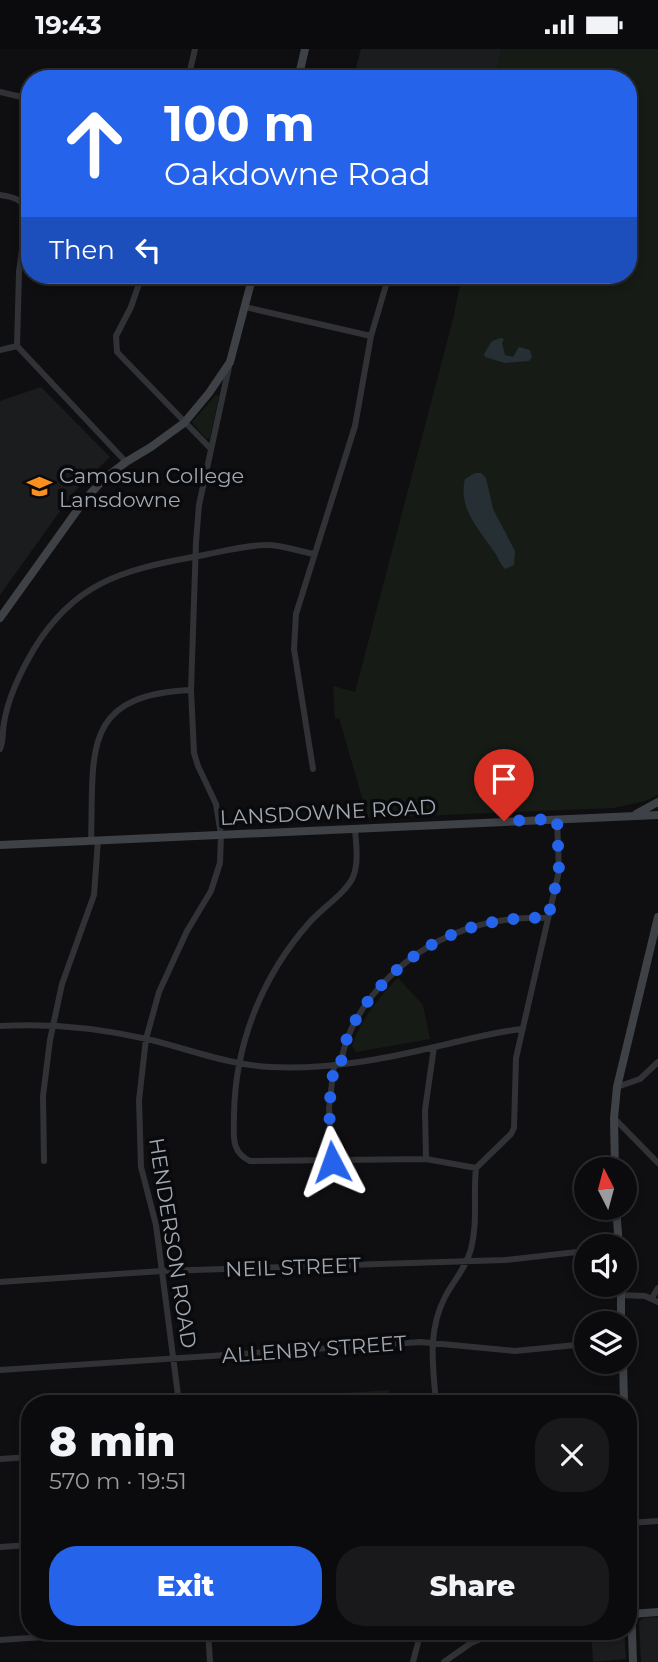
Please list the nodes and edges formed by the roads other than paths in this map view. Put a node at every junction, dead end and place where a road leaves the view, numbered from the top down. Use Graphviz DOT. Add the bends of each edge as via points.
graph roads {
  1 [pos="195,49"];
  2 [pos="305,49"];
  3 [pos="190,70"];
  4 [pos="300,70"];
  5 [pos="0,92"];
  6 [pos="21,97"];
  7 [pos="0,195"];
  8 [pos="21,201"];
  9 [pos="21,257"];
  10 [pos="139,284"];
  11 [pos="251,284"];
  12 [pos="386,284"];
  13 [pos="245,307"];
  14 [pos="371,337"];
  15 [pos="18,346"];
  16 [pos="0,350"];
  17 [pos="230,362"];
  18 [pos="184,423"];
  19 [pos="210,448"];
  20 [pos="126,461"];
  21 [pos="314,554"];
  22 [pos="195,557"];
  23 [pos="0,618"];
  24 [pos="191,690"];
  25 [pos="2,724"];
  26 [pos="0,748"];
  27 [pos="313,769"];
  28 [pos="658,802"];
  29 [pos="633,815"];
  30 [pos="655,816"];
  31 [pos="557,819"];
  32 [pos="355,829"];
  33 [pos="221,835"];
  34 [pos="95,840"];
  35 [pos="0,845"];
  36 [pos="658,917"];
  37 [pos="548,918"];
  38 [pos="53,1025"];
  39 [pos="0,1026"];
  40 [pos="522,1029"];
  41 [pos="146,1039"];
  42 [pos="434,1047"];
  43 [pos="658,1062"];
  44 [pos="239,1064"];
  45 [pos="338,1064"];
  46 [pos="617,1087"];
  47 [pos="614,1118"];
  48 [pos="615,1157"];
  49 [pos="426,1159"];
  50 [pos="44,1161"];
  51 [pos="332,1162"];
  52 [pos="658,1163"];
  53 [pos="476,1168"];
  54 [pos="574,1252"];
  55 [pos="467,1261"];
  56 [pos="162,1271"];
  57 [pos="0,1282"];
  58 [pos="658,1288"];
  59 [pos="637,1296"];
  60 [pos="655,1300"];
  61 [pos="431,1342"];
  62 [pos="574,1345"];
  63 [pos="173,1358"];
  64 [pos="0,1370"];
  65 [pos="623,1374"];
  66 [pos="178,1395"];
  67 [pos="435,1395"];
  68 [pos="624,1395"];
  69 [pos="21,1458"];
  70 [pos="0,1459"];
  71 [pos="637,1521"];
  72 [pos="658,1521"];
  73 [pos="21,1546"];
  74 [pos="0,1547"];
  75 [pos="658,1612"];
  76 [pos="637,1614"];
  77 [pos="21,1639"];
  78 [pos="0,1640"];
  79 [pos="209,1640"];
  80 [pos="419,1640"];
  81 [pos="478,1640"];
  82 [pos="632,1640"];
  83 [pos="414,1659"];
  84 [pos="210,1662"];
  85 [pos="421,1662"];
  86 [pos="444,1662"];
  87 [pos="633,1662"];
  1 -- 3 [label="street"];
  2 -- 4 [label="main road"];
  5 -- 6 [label="street"];
  7 -- 8 [label="street"];
  9 -- 15 [label="street"];
  10 -- 18 [label="street" via="116,336 117,352"];
  11 -- 13 [label="main road, HENDERSON ROAD"];
  12 -- 14 [label="street"];
  13 -- 14 [label="street"];
  13 -- 17 [label="main road, HENDERSON ROAD"];
  14 -- 21 [label="street" via="355,426"];
  15 -- 16 [label="street"];
  15 -- 20 [label="street"];
  17 -- 18 [label="main road"];
  17 -- 19 [label="street, HENDERSON ROAD"];
  18 -- 19 [label="street"];
  18 -- 20 [label="main road"];
  19 -- 22 [label="street, HENDERSON ROAD"];
  20 -- 23 [label="main road" via="86,498"];
  21 -- 22 [label="street" via="267,545"];
  21 -- 27 [label="street" via="294,630"];
  22 -- 24 [label="street, HENDERSON ROAD"];
  22 -- 25 [label="street" via="120,574 81,596 35,649"];
  24 -- 33 [label="street, HENDERSON ROAD" via="194,753 216,804"];
  24 -- 34 [label="street" via="136,698 107,723 93,763"];
  25 -- 26 [label="street"];
  28 -- 29 [label="main road"];
  29 -- 30 [label="main road, LANSDOWNE ROAD"];
  29 -- 31 [label="main road, LANSDOWNE ROAD"];
  31 -- 32 [label="main road, LANSDOWNE ROAD"];
  31 -- 37 [label="street" via="559,871"];
  32 -- 33 [label="main road, LANSDOWNE ROAD"];
  32 -- 44 [label="street" via="353,877 296,939 270,977 254,1011"];
  33 -- 34 [label="main road, LANSDOWNE ROAD"];
  33 -- 41 [label="street, HENDERSON ROAD" via="215,881 167,972"];
  34 -- 35 [label="main road, LANSDOWNE ROAD"];
  34 -- 38 [label="street" via="94,895"];
  36 -- 46 [label="main road"];
  37 -- 40 [label="street"];
  37 -- 45 [label="street" via="510,919 465,928 432,943 395,971 368,1002 345,1041"];
  38 -- 39 [label="street"];
  38 -- 41 [label="street"];
  38 -- 50 [label="street" via="43,1096"];
  40 -- 42 [label="street"];
  40 -- 53 [label="street" via="514,1072 514,1128"];
  41 -- 44 [label="street"];
  41 -- 56 [label="street, HENDERSON ROAD" via="139,1147"];
  42 -- 45 [label="street"];
  42 -- 49 [label="street" via="425,1109"];
  43 -- 46 [label="street" via="640,1079"];
  44 -- 45 [label="street"];
  44 -- 51 [label="street" via="234,1139 238,1153 250,1161"];
  45 -- 51 [label="street" via="329,1108"];
  46 -- 47 [label="main road"];
  47 -- 48 [label="main road"];
  47 -- 52 [label="street"];
  49 -- 51 [label="street"];
  49 -- 53 [label="street"];
  53 -- 55 [label="street" via="475,1217"];
  54 -- 55 [label="street, NEIL STREET"];
  55 -- 56 [label="street, NEIL STREET"];
  55 -- 61 [label="street" via="446,1296"];
  56 -- 57 [label="street, NEIL STREET"];
  56 -- 63 [label="street, HENDERSON ROAD"];
  58 -- 60 [label="street"];
  59 -- 60 [label="street"];
  61 -- 62 [label="street, ALLENBY STREET" via="498,1351"];
  61 -- 63 [label="street, ALLENBY STREET"];
  61 -- 67 [label="street"];
  63 -- 64 [label="street, ALLENBY STREET"];
  63 -- 66 [label="street, HENDERSON ROAD"];
  65 -- 68 [label="main road"];
  69 -- 70 [label="street"];
  71 -- 72 [label="street"];
  73 -- 74 [label="street"];
  75 -- 76 [label="main road"];
  77 -- 78 [label="street"];
  79 -- 84 [label="street"];
  80 -- 83 [label="street"];
  81 -- 86 [label="street"];
  82 -- 87 [label="main road"];
  83 -- 85 [label="street"];
}
